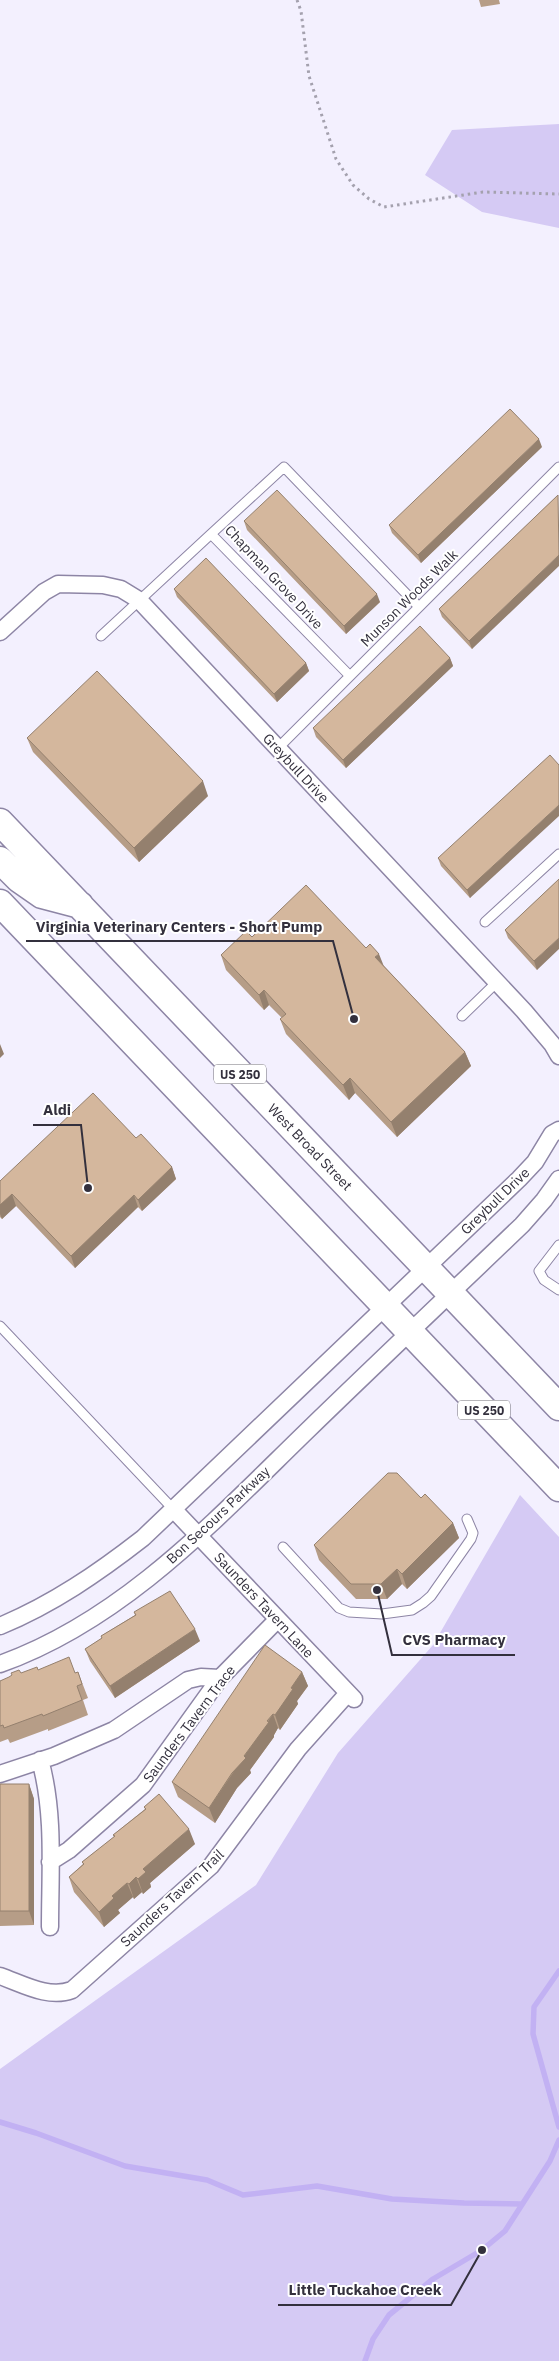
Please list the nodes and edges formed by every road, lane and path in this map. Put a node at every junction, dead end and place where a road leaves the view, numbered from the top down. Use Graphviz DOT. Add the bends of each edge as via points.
graph roads {
  1 [pos="296,0"];
  2 [pos="559,194"];
  3 [pos="559,467"];
  4 [pos="211,534"];
  5 [pos="139,600"];
  6 [pos="419,607"];
  7 [pos="0,632"];
  8 [pos="101,636"];
  9 [pos="350,676"];
  10 [pos="278,748"];
  11 [pos="0,822"];
  12 [pos="559,854"];
  13 [pos="0,860"];
  14 [pos="0,904"];
  15 [pos="80,905"];
  16 [pos="485,922"];
  17 [pos="497,982"];
  18 [pos="462,1016"];
  19 [pos="559,1056"];
  20 [pos="559,1130"];
  21 [pos="559,1178"];
  22 [pos="559,1245"];
  23 [pos="426,1268"];
  24 [pos="559,1290"];
  25 [pos="451,1293"];
  26 [pos="386,1307"];
  27 [pos="0,1326"];
  28 [pos="410,1332"];
  29 [pos="559,1407"];
  30 [pos="559,1488"];
  31 [pos="174,1510"];
  32 [pos="467,1519"];
  33 [pos="198,1535"];
  34 [pos="283,1547"];
  35 [pos="277,1620"];
  36 [pos="0,1626"];
  37 [pos="0,1664"];
  38 [pos="220,1678"];
  39 [pos="351,1696"];
  40 [pos="40,1760"];
  41 [pos="0,1774"];
  42 [pos="50,1862"];
  43 [pos="50,1927"];
  44 [pos="0,1976"];
  1 -- 2 [label="path" via="301,11 309,76 336,159 353,186 370,199 384,207 483,192"];
  3 -- 6 [label="lane, Munson Woods Walk"];
  4 -- 5 [label="lane"];
  4 -- 6 [label="lane, Chapman Grove Drive" via="284,467"];
  4 -- 9 [label="lane, Chapman Grove Drive"];
  5 -- 7 [label="street, Greybull Drive" via="121,589 103,585 58,584 44,592"];
  5 -- 8 [label="lane"];
  5 -- 10 [label="street, Greybull Drive"];
  6 -- 9 [label="lane, Munson Woods Walk"];
  9 -- 10 [label="lane, Munson Woods Walk"];
  10 -- 17 [label="street, Greybull Drive"];
  11 -- 15 [label="main road, West Broad Street / US 250"];
  12 -- 16 [label="lane"];
  13 -- 15 [label="main road" via="19,880 42,895"];
  14 -- 26 [label="main road, US 250"];
  15 -- 23 [label="main road, West Broad Street / US 250"];
  17 -- 18 [label="lane"];
  17 -- 19 [label="street, Greybull Drive"];
  20 -- 23 [label="street, Greybull Drive" via="552,1134 535,1162 519,1179"];
  21 -- 25 [label="street" via="522,1225"];
  22 -- 24 [label="lane" via="539,1271 544,1280"];
  23 -- 25 [label="main road, West Broad Street / US 250"];
  23 -- 26 [label="street, Greybull Drive"];
  25 -- 28 [label="street, Bon Secours Parkway"];
  25 -- 29 [label="main road, West Broad Street / US 250"];
  26 -- 28 [label="main road, US 250"];
  26 -- 31 [label="street"];
  27 -- 31 [label="lane"];
  28 -- 30 [label="main road, US 250"];
  28 -- 33 [label="street, Bon Secours Parkway"];
  31 -- 33 [label="street, Saunders Tavern Lane"];
  31 -- 36 [label="street" via="99,1572 29,1614"];
  32 -- 34 [label="lane" via="473,1533 471,1539 431,1596 412,1610 397,1613 360,1613 339,1608"];
  33 -- 35 [label="street, Saunders Tavern Lane"];
  33 -- 37 [label="street, Bon Secours Parkway" via="100,1614"];
  35 -- 38 [label="street, Saunders Tavern Trace"];
  35 -- 39 [label="street, Saunders Tavern Lane"];
  38 -- 40 [label="street" via="188,1680 114,1730"];
  38 -- 42 [label="street, Saunders Tavern Trace" via="143,1785 69,1850"];
  39 -- 44 [label="street, Saunders Tavern Trail" via="298,1749 211,1866 72,1990 50,1994"];
  40 -- 41 [label="street"];
  40 -- 42 [label="street" via="48,1798"];
  42 -- 43 [label="street"];
}
